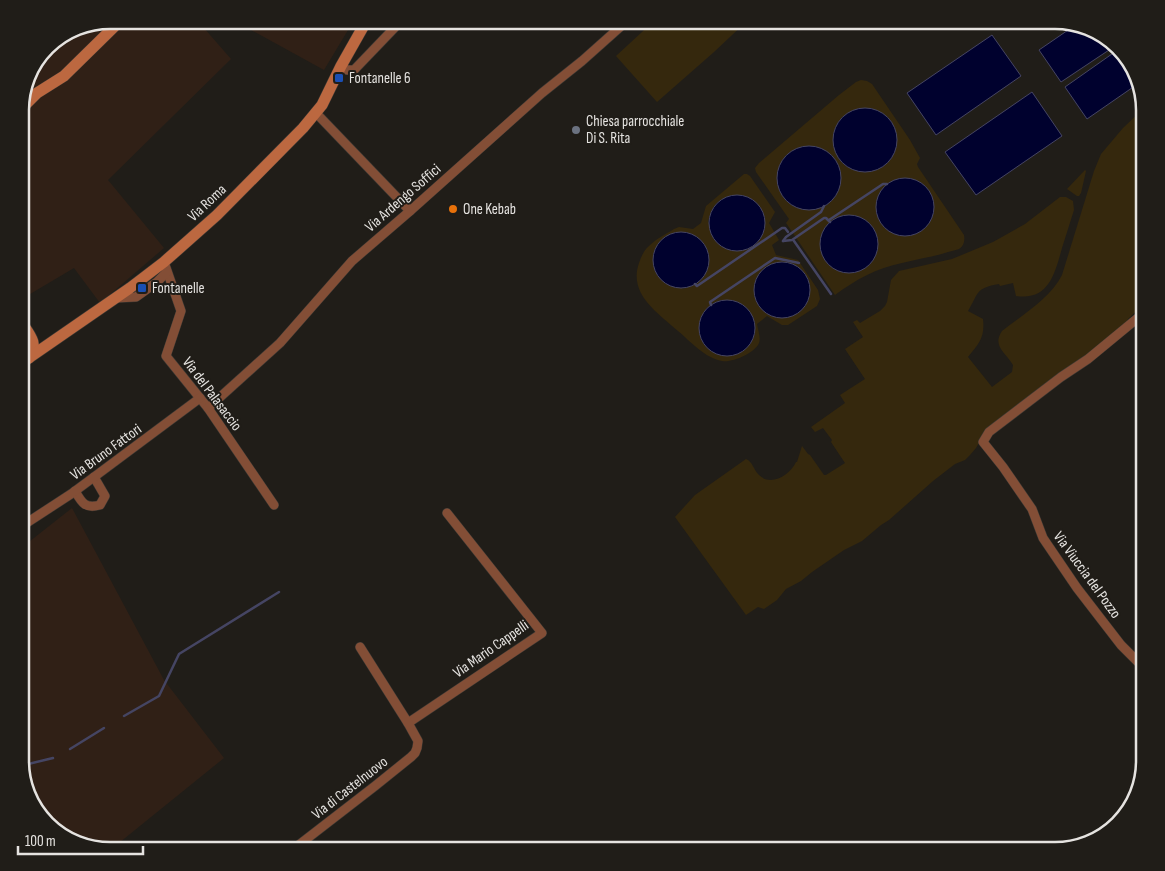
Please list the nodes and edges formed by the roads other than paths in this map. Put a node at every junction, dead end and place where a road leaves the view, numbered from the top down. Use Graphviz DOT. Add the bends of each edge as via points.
graph roads {
  1 [pos="112,29"];
  2 [pos="362,29"];
  3 [pos="393,29"];
  4 [pos="618,29"];
  5 [pos="341,66"];
  6 [pos="30,100"];
  7 [pos="316,113"];
  8 [pos="410,211"];
  9 [pos="166,267"];
  10 [pos="1136,319"];
  11 [pos="29,333"];
  12 [pos="31,336"];
  13 [pos="54,341"];
  14 [pos="29,356"];
  15 [pos="29,358"];
  16 [pos="200,398"];
  17 [pos="208,408"];
  18 [pos="94,477"];
  19 [pos="75,491"];
  20 [pos="274,505"];
  21 [pos="448,513"];
  22 [pos="29,521"];
  23 [pos="360,648"];
  24 [pos="1136,660"];
  25 [pos="408,723"];
  26 [pos="303,842"];
  1 -- 6 [label="main road" via="64,76"];
  2 -- 5 [label="main road, Via Roma"];
  3 -- 5 [label="street" via="354,70"];
  4 -- 8 [label="street, Via Ardengo Soffici"];
  5 -- 7 [label="main road, Via Roma"];
  7 -- 8 [label="street"];
  7 -- 9 [label="main road, Via Roma"];
  8 -- 17 [label="street, Via Ardengo Soffici" via="352,261 280,343"];
  9 -- 13 [label="main road, Via Roma"];
  9 -- 16 [label="street, Via del Palasaccio" via="181,311 166,356"];
  10 -- 24 [label="street, Via Viuccia del Pozzo" via="989,432 983,442 1032,509 1043,538 1077,588"];
  11 -- 12 [label="main road"];
  12 -- 13 [label="main road" via="44,343"];
  12 -- 14 [label="main road" via="34,350"];
  13 -- 15 [label="main road, Via Roma"];
  16 -- 17 [label="street, Via del Palasaccio"];
  16 -- 18 [label="street, Via Bruno Fattori"];
  17 -- 20 [label="street, Via del Palasaccio"];
  18 -- 19 [label="street, Via Bruno Fattori"];
  18 -- 19 [label="street" via="105,496 100,505 83,504"];
  19 -- 22 [label="street, Via Bruno Fattori"];
  21 -- 25 [label="street, Via Mario Cappelli" via="542,633"];
  23 -- 25 [label="street"];
  25 -- 26 [label="street, Via di Castelnuovo" via="418,741 415,753"];
}
